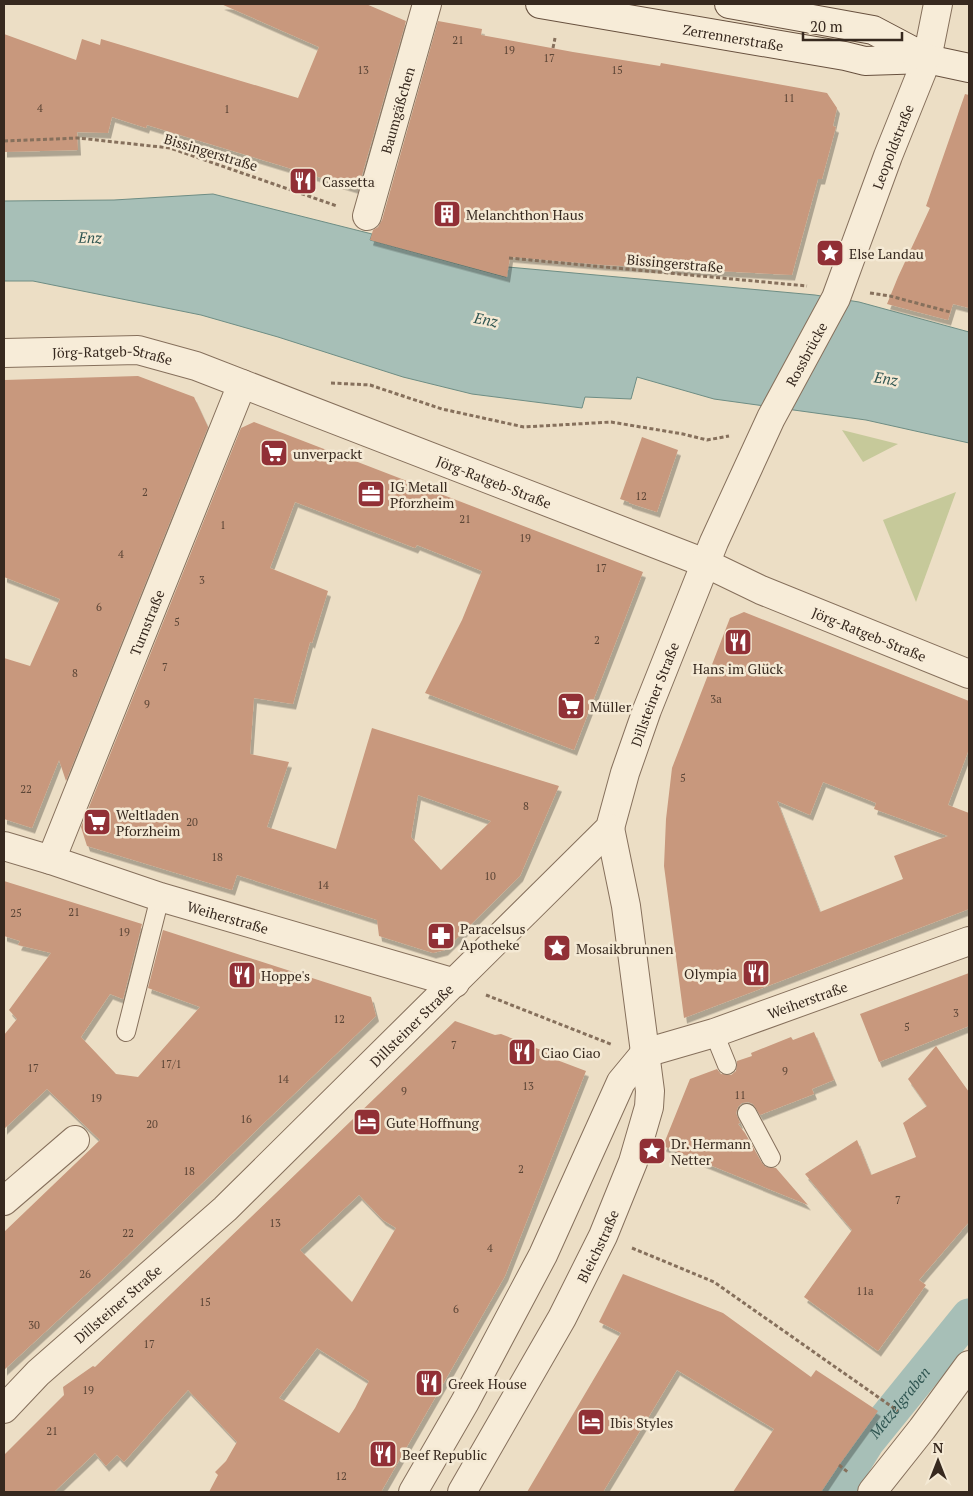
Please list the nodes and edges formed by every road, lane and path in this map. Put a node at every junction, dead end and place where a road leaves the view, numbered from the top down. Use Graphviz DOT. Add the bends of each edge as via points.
graph roads {
  1 [pos="427,4"];
  2 [pos="540,4"];
  3 [pos="729,4"];
  4 [pos="938,4"];
  5 [pos="927,59"];
  6 [pos="969,68"];
  7 [pos="4,141"];
  8 [pos="368,216"];
  9 [pos="511,259"];
  10 [pos="838,293"];
  11 [pos="890,296"];
  12 [pos="950,312"];
  13 [pos="4,352"];
  14 [pos="321,382"];
  15 [pos="242,384"];
  16 [pos="771,419"];
  17 [pos="705,563"];
  18 [pos="969,674"];
  19 [pos="610,828"];
  20 [pos="4,846"];
  21 [pos="51,860"];
  22 [pos="160,897"];
  23 [pos="969,941"];
  24 [pos="455,983"];
  25 [pos="126,1032"];
  26 [pos="714,1033"];
  27 [pos="645,1053"];
  28 [pos="727,1065"];
  29 [pos="747,1114"];
  30 [pos="75,1140"];
  31 [pos="771,1158"];
  32 [pos="4,1201"];
  33 [pos="604,1236"];
  34 [pos="969,1365"];
  35 [pos="872,1393"];
  36 [pos="465,1402"];
  37 [pos="4,1409"];
  38 [pos="501,1423"];
  39 [pos="414,1492"];
  40 [pos="462,1492"];
  41 [pos="872,1492"];
  1 -- 8 [label="street, Baumgäßchen"];
  2 -- 5 [label="street, Zerrennerstraße" via="865,61"];
  3 -- 5 [label="street, Zerrennerstraße" via="873,30"];
  4 -- 5 [label="street, Leopoldstraße"];
  5 -- 6 [label="street, Zerrennerstraße"];
  5 -- 10 [label="street, Leopoldstraße"];
  7 -- 8 [label="path, Bissingerstraße" via="78,138 170,148"];
  9 -- 10 [label="path, Bissingerstraße"];
  10 -- 16 [label="street, Rossbrücke"];
  11 -- 12 [label="path"];
  13 -- 15 [label="street, Jörg-Ratgeb-Straße" via="138,350 196,366"];
  14 -- 16 [label="path" via="370,385 442,409 524,427 611,422 707,440"];
  15 -- 17 [label="street, Jörg-Ratgeb-Straße"];
  15 -- 21 [label="street, Turnstraße"];
  16 -- 17 [label="street"];
  17 -- 18 [label="street, Jörg-Ratgeb-Straße" via="761,590"];
  17 -- 19 [label="street, Dillsteiner Straße" via="647,710"];
  19 -- 24 [label="street, Dillsteiner Straße"];
  19 -- 27 [label="street, Bleichstraße" via="626,906"];
  20 -- 21 [label="street, Weiherstraße"];
  21 -- 22 [label="street, Weiherstraße"];
  22 -- 24 [label="street, Weiherstraße"];
  22 -- 25 [label="lane"];
  23 -- 26 [label="street, Weiherstraße"];
  24 -- 27 [label="path" via="624,1049"];
  24 -- 37 [label="street, Dillsteiner Straße" via="225,1209 38,1373"];
  26 -- 27 [label="street, Weiherstraße"];
  26 -- 28 [label="lane"];
  27 -- 33 [label="street, Bleichstraße" via="649,1107 633,1162"];
  27 -- 36 [label="street" via="621,1082 543,1255"];
  29 -- 31 [label="lane"];
  30 -- 32 [label="street"];
  33 -- 35 [label="path" via="714,1282"];
  33 -- 38 [label="street, Bleichstraße"];
  34 -- 41 [label="street"];
  36 -- 38 [label="street"];
  36 -- 39 [label="street"];
  38 -- 40 [label="street, Bleichstraße"];
}
